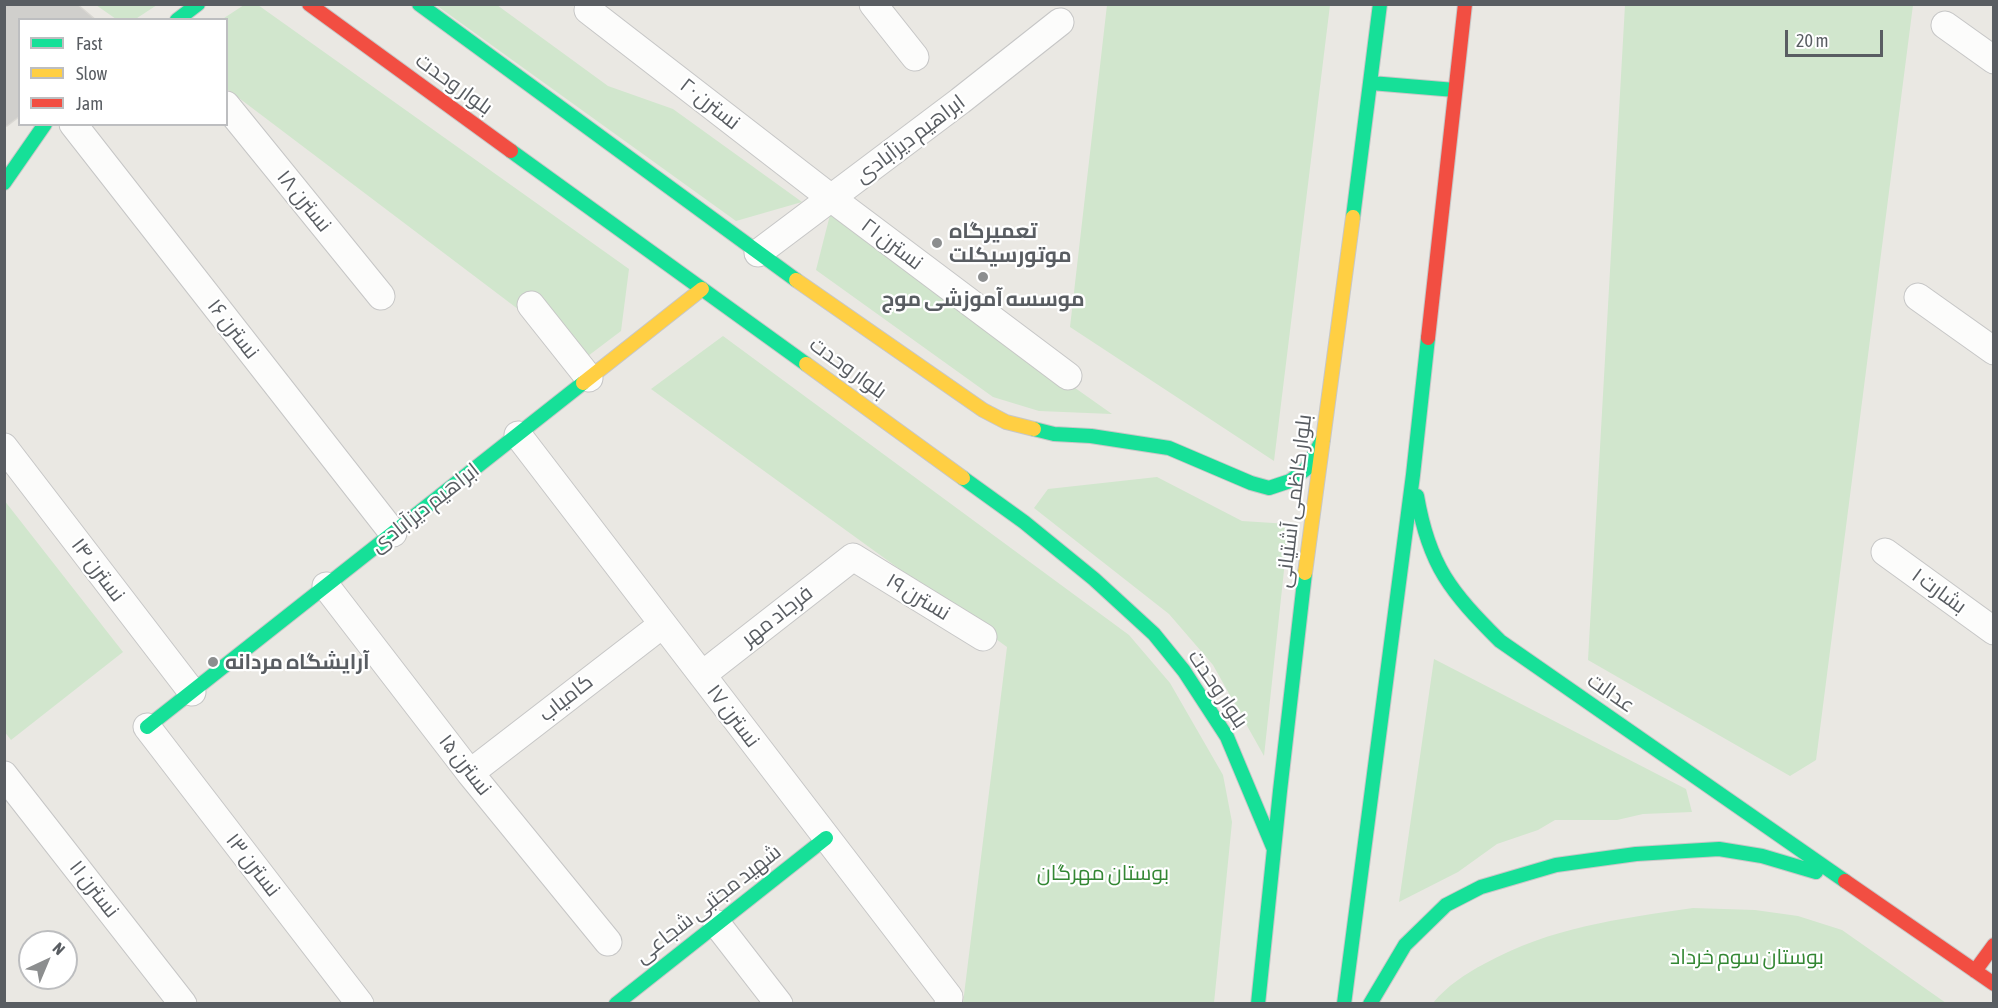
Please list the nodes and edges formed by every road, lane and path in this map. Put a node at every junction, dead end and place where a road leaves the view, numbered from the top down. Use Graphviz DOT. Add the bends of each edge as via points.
graph roads {
  1 [pos="198,4"];
  2 [pos="309,4"];
  3 [pos="419,4"];
  4 [pos="873,4"];
  5 [pos="1380,4"];
  6 [pos="1465,4"];
  7 [pos="588,10"];
  8 [pos="180,18"];
  9 [pos="1060,22"];
  10 [pos="1945,26"];
  11 [pos="915,57"];
  12 [pos="1994,60"];
  13 [pos="1371,83"];
  14 [pos="1455,90"];
  15 [pos="228,107"];
  16 [pos="43,126"];
  17 [pos="75,126"];
  18 [pos="8,170"];
  19 [pos="831,198"];
  20 [pos="758,253"];
  21 [pos="702,289"];
  22 [pos="381,296"];
  23 [pos="1918,297"];
  24 [pos="531,305"];
  25 [pos="1994,351"];
  26 [pos="1068,376"];
  27 [pos="589,378"];
  28 [pos="518,435"];
  29 [pos="1323,439"];
  30 [pos="4,447"];
  31 [pos="1413,474"];
  32 [pos="393,533"];
  33 [pos="1885,552"];
  34 [pos="853,558"];
  35 [pos="326,586"];
  36 [pos="663,624"];
  37 [pos="1994,631"];
  38 [pos="983,637"];
  39 [pos="702,675"];
  40 [pos="192,692"];
  41 [pos="147,728"];
  42 [pos="470,773"];
  43 [pos="4,775"];
  44 [pos="826,838"];
  45 [pos="1273,847"];
  46 [pos="1856,889"];
  47 [pos="717,924"];
  48 [pos="608,942"];
  49 [pos="1994,945"];
  50 [pos="1975,971"];
  51 [pos="1994,984"];
  52 [pos="948,1000"];
  53 [pos="183,1004"];
  54 [pos="360,1004"];
  55 [pos="616,1004"];
  56 [pos="778,1004"];
  57 [pos="1258,1004"];
  58 [pos="1344,1004"];
  59 [pos="1370,1004"];
  1 -- 8 [label="street"];
  2 -- 21 [label="street, بلوار وحدت"];
  3 -- 20 [label="street, بلوار وحدت"];
  4 -- 11 [label="street"];
  5 -- 13 [label="street, بلوار کاظمی آشتیانی"];
  6 -- 14 [label="street"];
  7 -- 19 [label="street, نسترن ۲۰"];
  9 -- 19 [label="street, ابراهیم دیزآبادی"];
  10 -- 12 [label="street"];
  13 -- 14 [label="street"];
  13 -- 29 [label="street, بلوار کاظمی آشتیانی"];
  14 -- 31 [label="street"];
  15 -- 22 [label="street, نسترن ۱۸"];
  16 -- 18 [label="street"];
  17 -- 32 [label="street, نسترن ۱۶"];
  19 -- 20 [label="street, ابراهیم دیزآبادی"];
  19 -- 26 [label="street, نسترن ۲۱"];
  20 -- 29 [label="street, بلوار وحدت" via="983,410 1006,422 1054,434 1169,448 1269,489 1306,469"];
  21 -- 27 [label="street, ابراهیم دیزآبادی"];
  21 -- 45 [label="street, بلوار وحدت" via="1024,522 1154,634 1184,671 1227,737"];
  23 -- 25 [label="street"];
  24 -- 27 [label="street"];
  27 -- 28 [label="street, ابراهیم دیزآبادی"];
  28 -- 32 [label="street, ابراهیم دیزآبادی"];
  28 -- 36 [label="street, نسترن ۱۷"];
  29 -- 45 [label="street, بلوار کاظمی آشتیانی"];
  30 -- 40 [label="street, نسترن ۱۴"];
  31 -- 46 [label="street, عدالت" via="1424,533 1436,564 1476,617 1500,641"];
  31 -- 58 [label="street"];
  32 -- 35 [label="street, ابراهیم دیزآبادی"];
  33 -- 37 [label="street, بشارت ۱"];
  34 -- 38 [label="street, نسترن ۱۹"];
  34 -- 39 [label="street, فرجاد مهر"];
  35 -- 40 [label="street, ابراهیم دیزآبادی"];
  35 -- 42 [label="street, نسترن ۱۵"];
  36 -- 39 [label="street, نسترن ۱۷"];
  36 -- 42 [label="street, کامیاب"];
  39 -- 44 [label="street, نسترن ۱۷"];
  40 -- 41 [label="street, ابراهیم دیزآبادی"];
  41 -- 54 [label="street, نسترن ۱۳"];
  42 -- 48 [label="street, نسترن ۱۵"];
  43 -- 53 [label="street, نسترن ۱۱"];
  44 -- 47 [label="street, شهید مجتبی شجاعی"];
  44 -- 52 [label="street, نسترن ۱۷"];
  45 -- 57 [label="street, بلوار کاظمی آشتیانی"];
  46 -- 50 [label="street, عدالت"];
  46 -- 59 [label="street, عدالت" via="1804,867 1719,849 1636,854 1556,865 1481,887 1446,905 1405,945"];
  47 -- 55 [label="street, شهید مجتبی شجاعی"];
  47 -- 56 [label="street"];
  49 -- 50 [label="street"];
  50 -- 51 [label="street, عدالت"];
}
